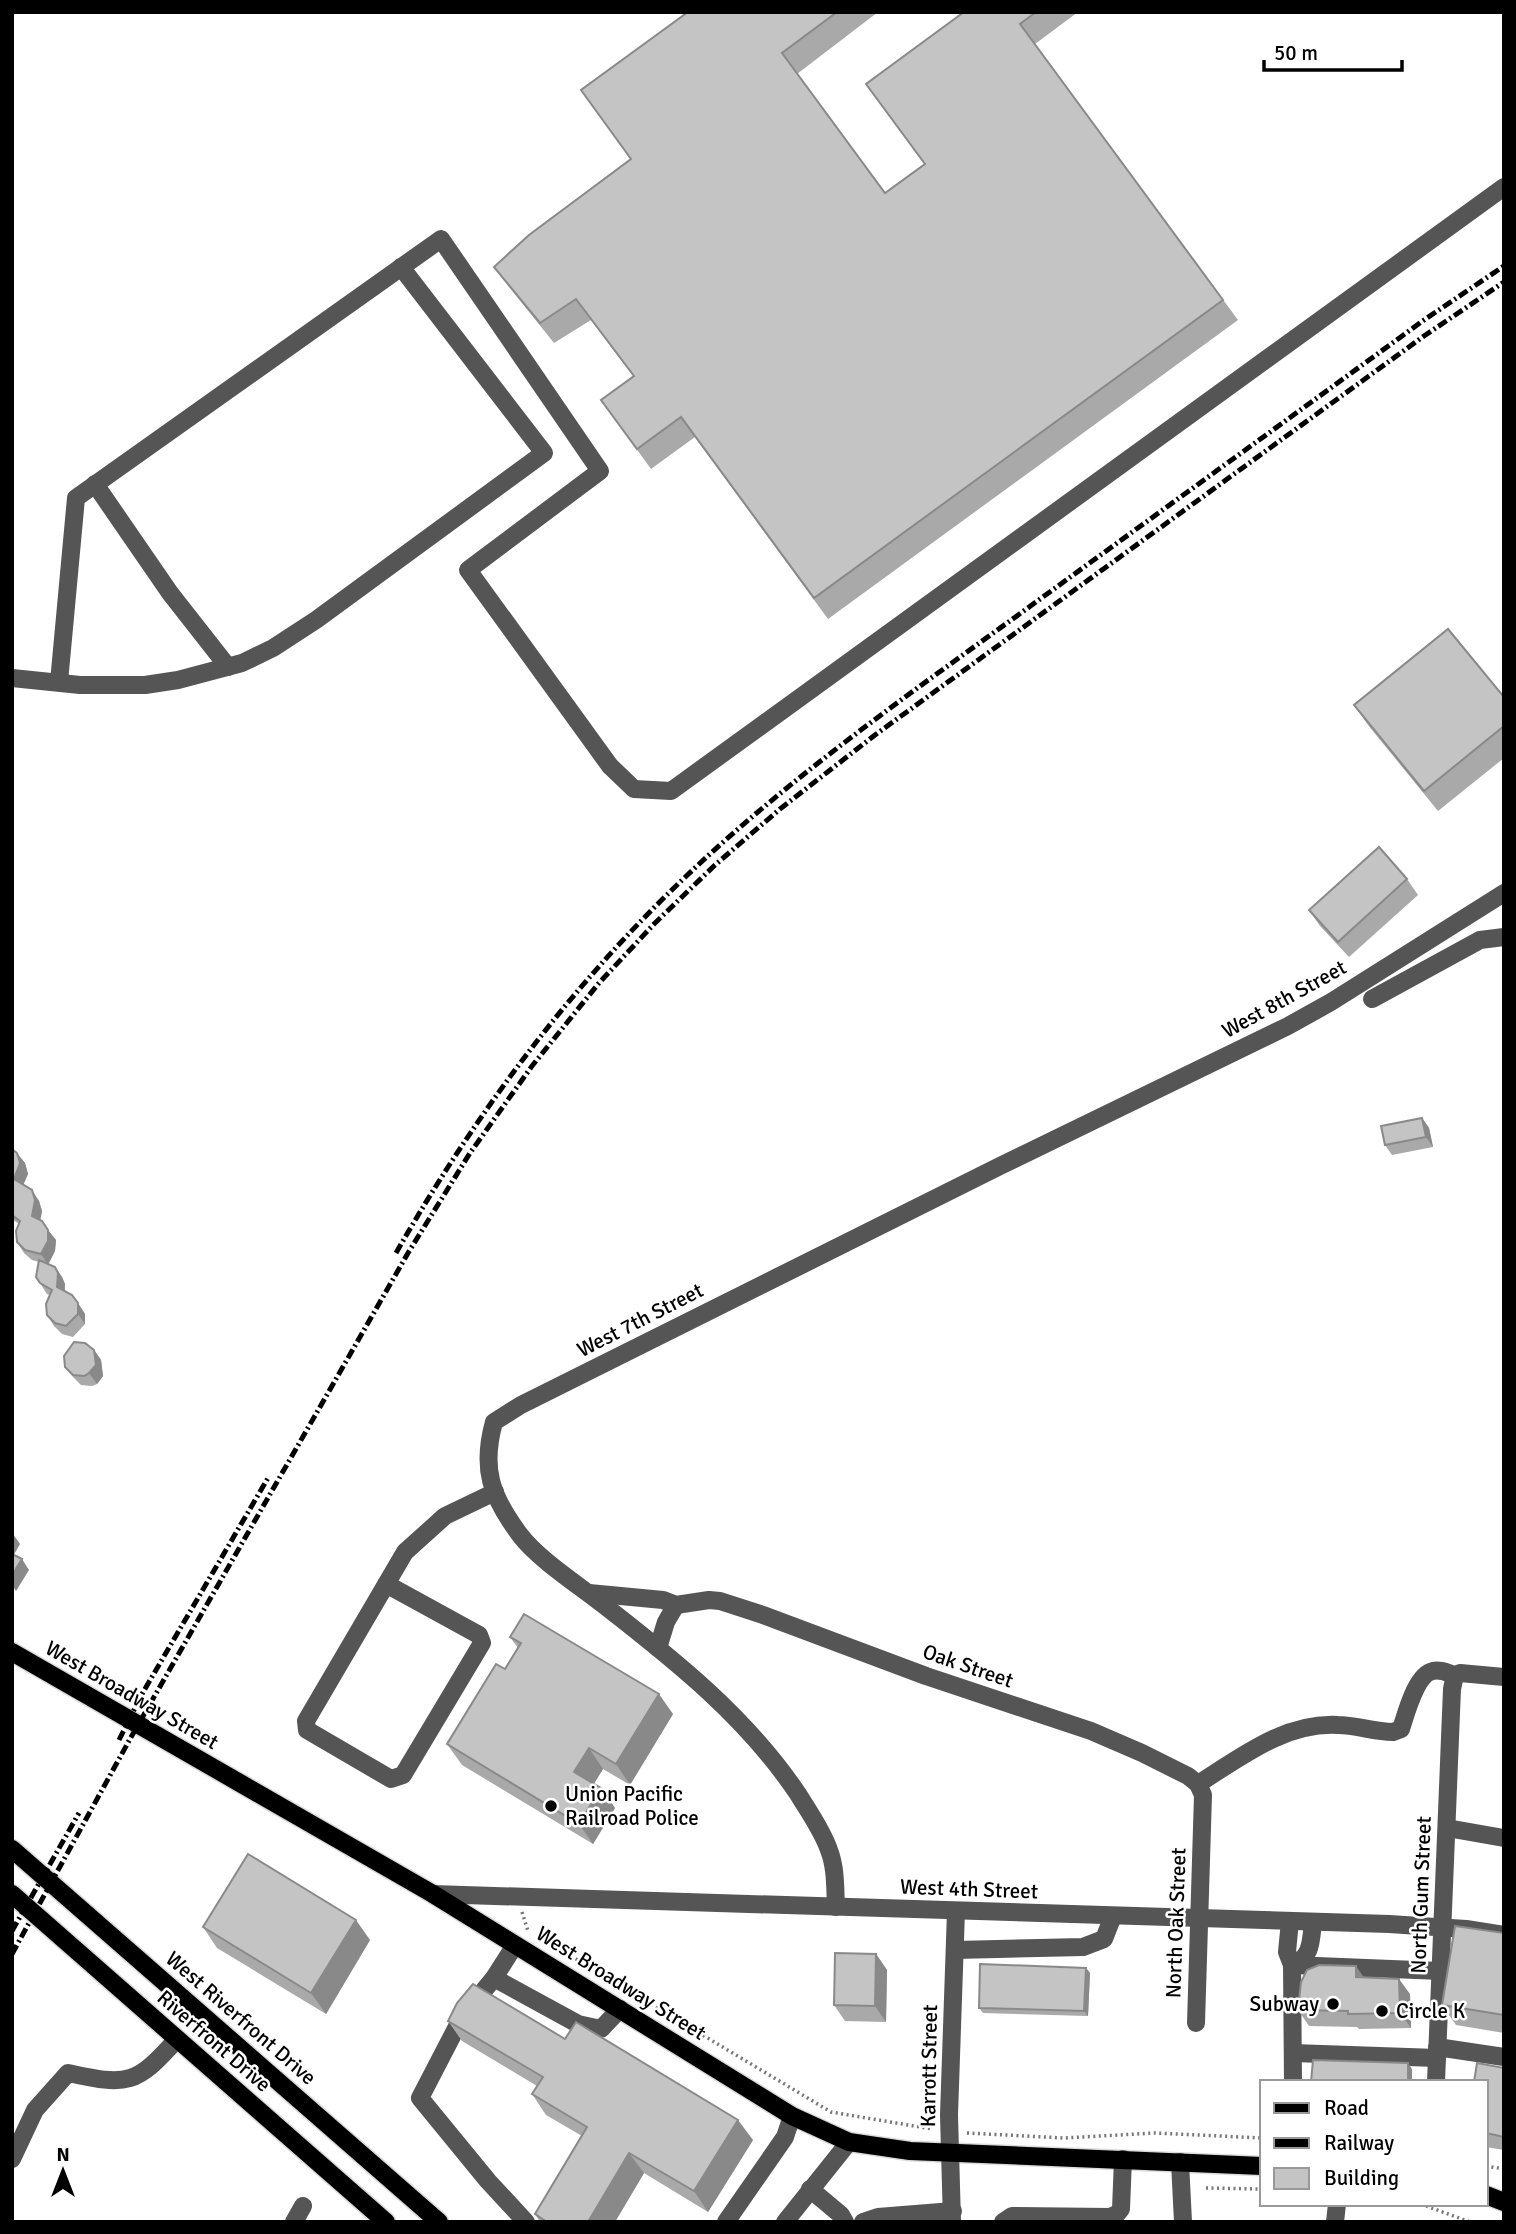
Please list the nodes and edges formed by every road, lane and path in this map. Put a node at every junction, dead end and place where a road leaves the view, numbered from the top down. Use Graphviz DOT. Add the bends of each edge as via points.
graph roads {
  1 [pos="1504,187"];
  2 [pos="401,267"];
  3 [pos="95,484"];
  4 [pos="228,667"];
  5 [pos="12,678"];
  6 [pos="60,682"];
  7 [pos="1504,892"];
  8 [pos="1504,937"];
  9 [pos="1372,999"];
  10 [pos="1077,1129"];
  11 [pos="495,1492"];
  12 [pos="386,1584"];
  13 [pos="589,1593"];
  14 [pos="676,1605"];
  15 [pos="658,1647"];
  16 [pos="12,1652"];
  17 [pos="1455,1675"];
  18 [pos="1504,1677"];
  19 [pos="1198,1784"];
  20 [pos="1447,1828"];
  21 [pos="1504,1838"];
  22 [pos="12,1849"];
  23 [pos="12,1894"];
  24 [pos="433,1894"];
  25 [pos="519,1898"];
  26 [pos="836,1907"];
  27 [pos="956,1911"];
  28 [pos="1113,1916"];
  29 [pos="1199,1918"];
  30 [pos="1290,1921"];
  31 [pos="1313,1922"];
  32 [pos="1443,1927"];
  33 [pos="1504,1935"];
  34 [pos="538,1936"];
  35 [pos="515,1945"];
  36 [pos="561,1950"];
  37 [pos="955,1950"];
  38 [pos="1292,1965"];
  39 [pos="1441,1971"];
  40 [pos="494,1978"];
  41 [pos="620,2009"];
  42 [pos="1196,2023"];
  43 [pos="177,2039"];
  44 [pos="1293,2053"];
  45 [pos="1437,2053"];
  46 [pos="1504,2057"];
  47 [pos="1293,2080"];
  48 [pos="1436,2080"];
  49 [pos="792,2116"];
  50 [pos="950,2132"];
  51 [pos="1260,2138"];
  52 [pos="849,2142"];
  53 [pos="951,2151"];
  54 [pos="12,2159"];
  55 [pos="1123,2159"];
  56 [pos="1180,2162"];
  57 [pos="1260,2166"];
  58 [pos="1206,2188"];
  59 [pos="810,2189"];
  60 [pos="1260,2189"];
  61 [pos="303,2206"];
  62 [pos="1426,2206"];
  63 [pos="952,2216"];
  64 [pos="294,2222"];
  65 [pos="386,2222"];
  66 [pos="439,2222"];
  67 [pos="526,2222"];
  68 [pos="726,2222"];
  69 [pos="785,2222"];
  70 [pos="845,2222"];
  71 [pos="863,2222"];
  72 [pos="1003,2222"];
  73 [pos="1183,2222"];
  74 [pos="1470,2222"];
  1 -- 2 [label="street" via="671,791 634,789 610,766 468,570 600,471 441,239"];
  2 -- 3 [label="street"];
  2 -- 4 [label="street" via="544,453 316,620 273,648"];
  3 -- 4 [label="street"];
  3 -- 6 [label="street" via="76,498"];
  4 -- 6 [label="street" via="145,685"];
  5 -- 6 [label="street"];
  7 -- 10 [label="street, West 8th Street" via="1288,1026"];
  8 -- 9 [label="street" via="1480,940"];
  10 -- 11 [label="street, West 7th Street" via="494,1422 486,1467"];
  11 -- 12 [label="street" via="445,1516 405,1552"];
  11 -- 13 [label="street, West 7th Street" via="520,1536"];
  12 -- 12 [label="street" via="306,1721 307,1730 391,1779 403,1775 482,1643 479,1635"];
  13 -- 14 [label="street, Oak Street"];
  13 -- 15 [label="street, West 7th Street"];
  14 -- 15 [label="street"];
  14 -- 19 [label="street, Oak Street" via="720,1601 763,1615 1091,1731"];
  15 -- 26 [label="street" via="734,1714 786,1777 830,1850"];
  16 -- 24 [label="main road, West Broadway Street"];
  17 -- 18 [label="street"];
  17 -- 19 [label="street" via="1440,1670 1424,1674 1401,1728 1393,1732 1338,1725 1289,1732"];
  17 -- 20 [label="street, North Gum Street"];
  19 -- 29 [label="street, North Oak Street" via="1203,1796"];
  20 -- 21 [label="street"];
  20 -- 32 [label="street, North Gum Street"];
  22 -- 66 [label="main road, West Riverfront Drive"];
  23 -- 43 [label="main road, Riverfront Drive"];
  24 -- 25 [label="street, West 4th Street"];
  24 -- 35 [label="main road, West Broadway Street"];
  25 -- 26 [label="street, West 4th Street"];
  25 -- 34 [label="path" via="526,1929"];
  26 -- 27 [label="street, West 4th Street"];
  27 -- 28 [label="street, West 4th Street"];
  27 -- 37 [label="street, Karrott Street"];
  28 -- 29 [label="street, West 4th Street"];
  28 -- 37 [label="street" via="1104,1939 1083,1947"];
  29 -- 30 [label="street, West 4th Street"];
  29 -- 42 [label="street, North Oak Street"];
  30 -- 31 [label="street, West 4th Street"];
  30 -- 38 [label="street" via="1287,1952"];
  31 -- 32 [label="street, West 4th Street"];
  31 -- 38 [label="street" via="1309,1951 1300,1963"];
  32 -- 33 [label="street, West 4th Street"];
  32 -- 39 [label="street, North Gum Street"];
  35 -- 40 [label="street"];
  35 -- 41 [label="main road, West Broadway Street"];
  36 -- 50 [label="path" via="831,2112"];
  37 -- 50 [label="street, Karrott Street"];
  38 -- 39 [label="street"];
  38 -- 44 [label="street"];
  39 -- 45 [label="street, North Gum Street"];
  40 -- 41 [label="street" via="578,2024 601,2029"];
  40 -- 67 [label="street" via="462,2017 420,2098"];
  41 -- 49 [label="main road, West Broadway Street"];
  43 -- 54 [label="street" via="152,2067 125,2081 68,2073 36,2110"];
  43 -- 65 [label="main road, Riverfront Drive"];
  44 -- 45 [label="street"];
  44 -- 47 [label="street"];
  45 -- 46 [label="street"];
  45 -- 48 [label="street, North Gum Street"];
  49 -- 52 [label="main road, West Broadway Street"];
  49 -- 68 [label="street" via="785,2137"];
  50 -- 51 [label="path" via="1064,2138 1155,2133"];
  50 -- 53 [label="street, Karrott Street"];
  52 -- 53 [label="main road, West Broadway Street" via="910,2151"];
  52 -- 59 [label="street"];
  53 -- 55 [label="main road, West Broadway Street"];
  53 -- 63 [label="street, Karrott Street"];
  55 -- 56 [label="main road, West Broadway Street"];
  55 -- 72 [label="street" via="1117,2214 1012,2216"];
  56 -- 57 [label="main road, West Broadway Street"];
  56 -- 73 [label="street"];
  58 -- 60 [label="path"];
  59 -- 69 [label="street"];
  59 -- 70 [label="street"];
  61 -- 64 [label="street"];
  62 -- 74 [label="path"];
  63 -- 71 [label="street" via="878,2217"];
}
